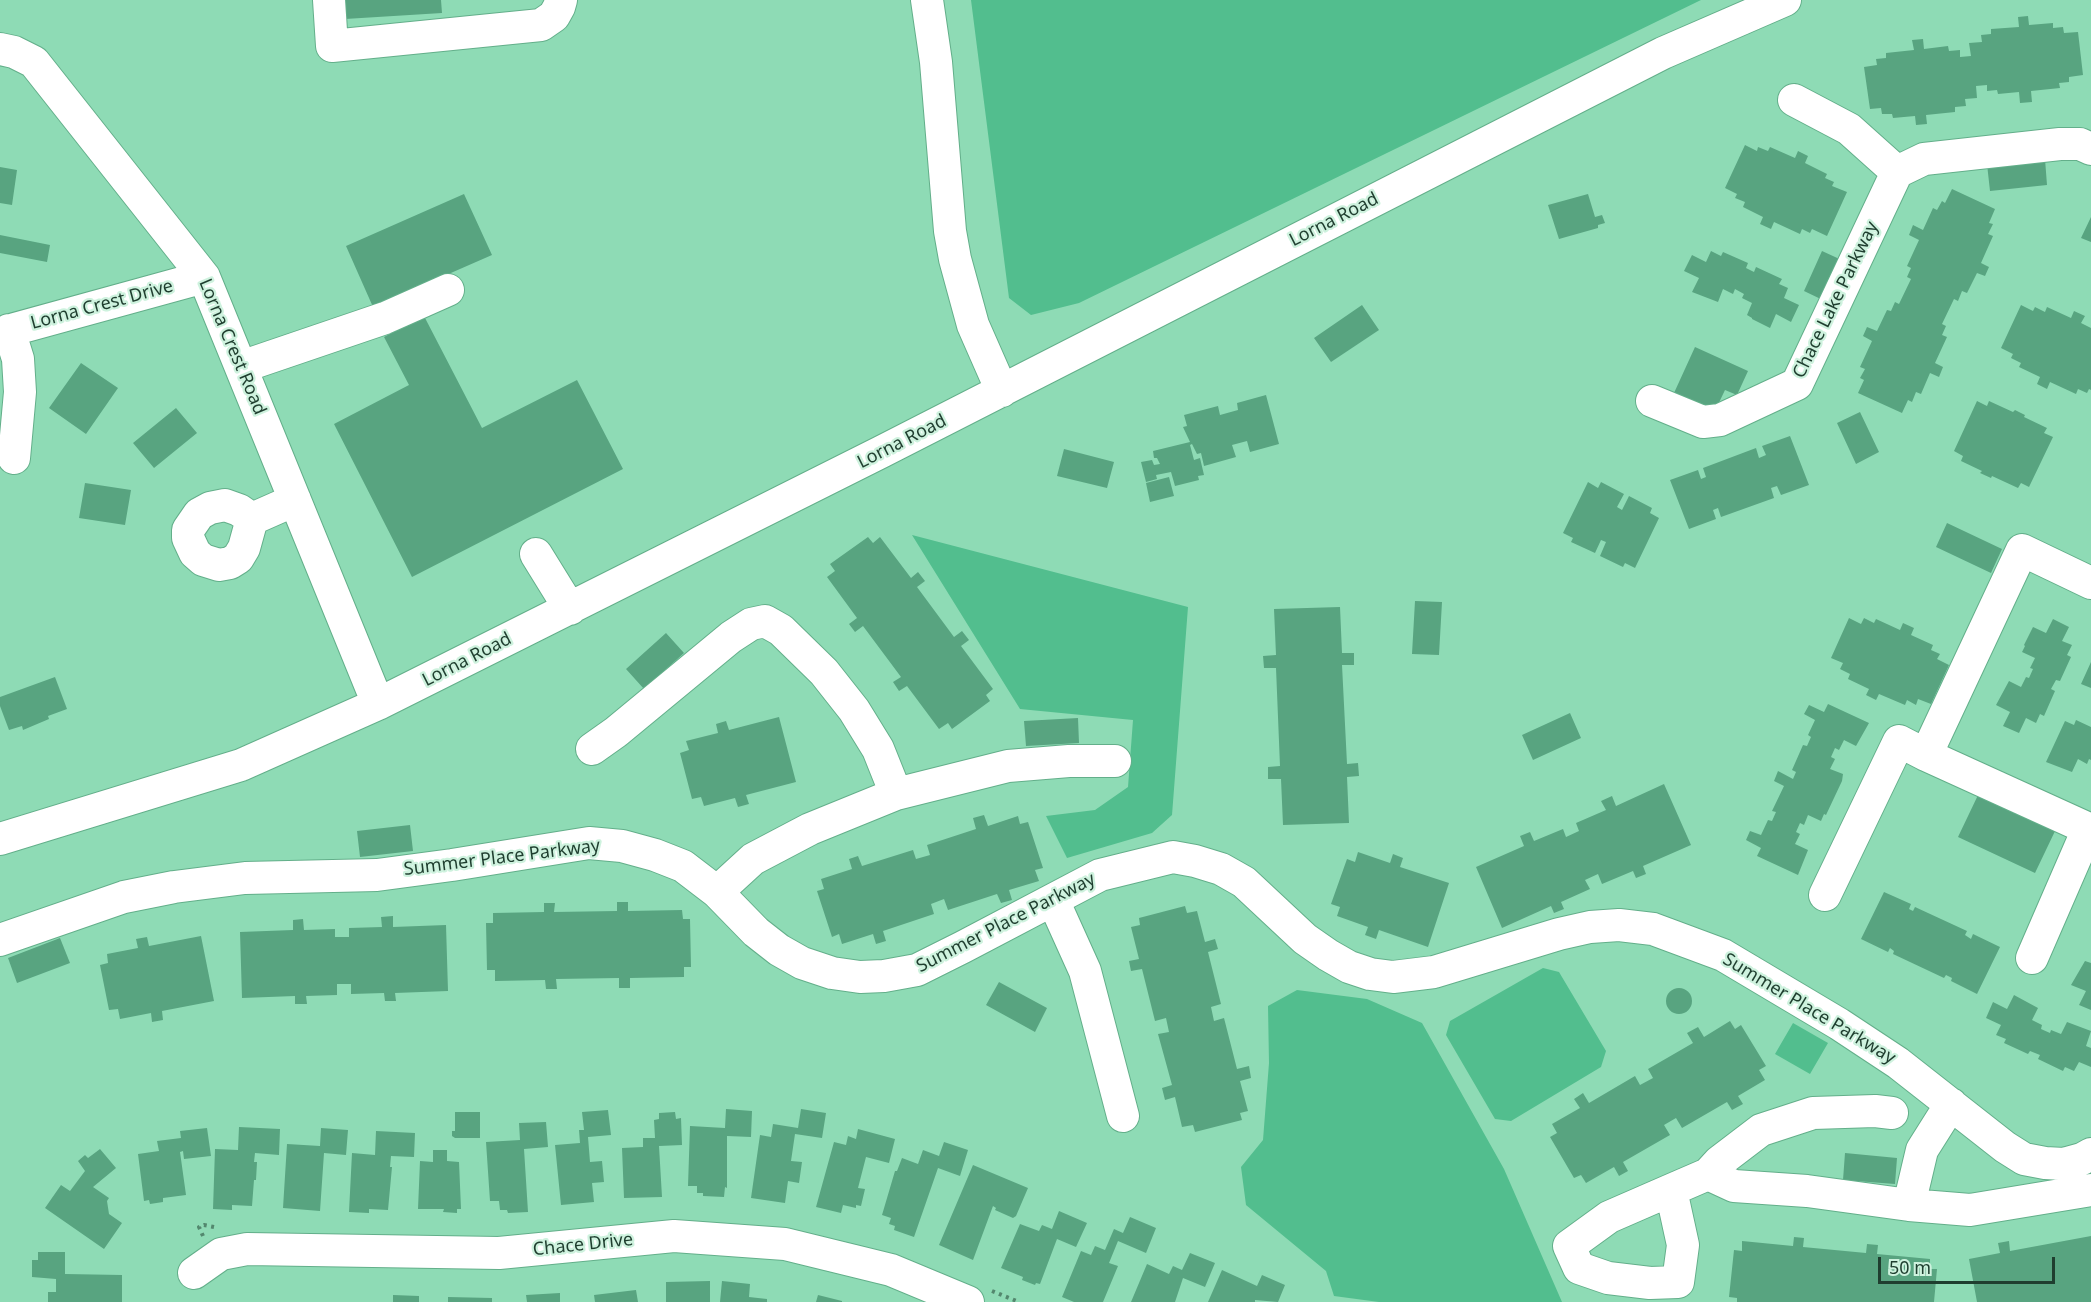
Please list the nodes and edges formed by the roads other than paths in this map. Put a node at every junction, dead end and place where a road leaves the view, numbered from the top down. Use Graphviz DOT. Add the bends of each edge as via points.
graph roads {
  1 [pos="329,0"];
  2 [pos="561,0"];
  3 [pos="927,0"];
  4 [pos="1785,0"];
  5 [pos="0,49"];
  6 [pos="1794,100"];
  7 [pos="2091,149"];
  8 [pos="1897,172"];
  9 [pos="204,278"];
  10 [pos="448,290"];
  11 [pos="4,332"];
  12 [pos="241,367"];
  13 [pos="1002,391"];
  14 [pos="1653,401"];
  15 [pos="14,458"];
  16 [pos="295,500"];
  17 [pos="252,519"];
  18 [pos="536,554"];
  19 [pos="2091,583"];
  20 [pos="570,609"];
  21 [pos="378,704"];
  22 [pos="592,748"];
  23 [pos="1926,755"];
  24 [pos="1115,761"];
  25 [pos="896,794"];
  26 [pos="2090,830"];
  27 [pos="3,834"];
  28 [pos="717,892"];
  29 [pos="1826,895"];
  30 [pos="1053,900"];
  31 [pos="0,940"];
  32 [pos="2032,958"];
  33 [pos="1951,1104"];
  34 [pos="1892,1113"];
  35 [pos="1123,1116"];
  36 [pos="2091,1154"];
  37 [pos="1708,1174"];
  38 [pos="1671,1190"];
  39 [pos="2091,1190"];
  40 [pos="1909,1205"];
  41 [pos="194,1273"];
  42 [pos="968,1302"];
  1 -- 2 [label="street" via="332,46 541,26 554,16"];
  3 -- 13 [label="street" via="955,259 973,325"];
  4 -- 13 [label="street, Lorna Road" via="1663,53"];
  5 -- 9 [label="street, Lorna Crest Road" via="34,62"];
  6 -- 8 [label="street" via="1849,129"];
  7 -- 8 [label="street" via="2080,144 2060,144 1924,159"];
  8 -- 14 [label="street, Chace Lake Parkway" via="1797,384 1720,420 1703,422"];
  9 -- 11 [label="street, Lorna Crest Drive"];
  9 -- 12 [label="street, Lorna Crest Road"];
  10 -- 12 [label="street" via="385,318"];
  11 -- 15 [label="street" via="18,359 20,392"];
  12 -- 16 [label="street, Lorna Crest Road"];
  13 -- 20 [label="street, Lorna Road"];
  16 -- 17 [label="street"];
  16 -- 21 [label="street, Lorna Crest Road"];
  18 -- 20 [label="street"];
  19 -- 23 [label="street" via="2022,550"];
  20 -- 21 [label="street, Lorna Road"];
  21 -- 27 [label="street, Lorna Road" via="241,765"];
  22 -- 25 [label="street" via="731,637 751,624 765,621 781,630 824,672 854,710 878,749"];
  23 -- 26 [label="street"];
  23 -- 29 [label="street" via="1899,741"];
  24 -- 25 [label="street" via="1008,766"];
  25 -- 28 [label="street" via="810,829 753,859"];
  26 -- 32 [label="street"];
  28 -- 30 [label="street, Summer Place Parkway" via="779,950 832,973 860,977 917,970"];
  28 -- 31 [label="street, Summer Place Parkway" via="683,866 655,855 589,843 377,874 244,878 174,887 124,897"];
  30 -- 33 [label="street, Summer Place Parkway" via="1100,875 1173,857 1195,861 1221,868 1244,882 1305,939 1328,955 1349,967 1393,977 1434,972 1590,927 1653,929 1723,955 1760,976 1879,1050"];
  30 -- 35 [label="street" via="1085,971"];
  33 -- 36 [label="street, Summer Place Parkway" via="2025,1159 2064,1164"];
  33 -- 40 [label="street" via="1922,1150"];
  34 -- 37 [label="street" via="1813,1113 1761,1130"];
  37 -- 38 [label="street"];
  37 -- 40 [label="street" via="1734,1186"];
  39 -- 40 [label="street" via="1970,1210"];
  41 -- 42 [label="street, Chace Drive" via="221,1254 247,1249 499,1253 674,1236 785,1244 891,1270"];
}
